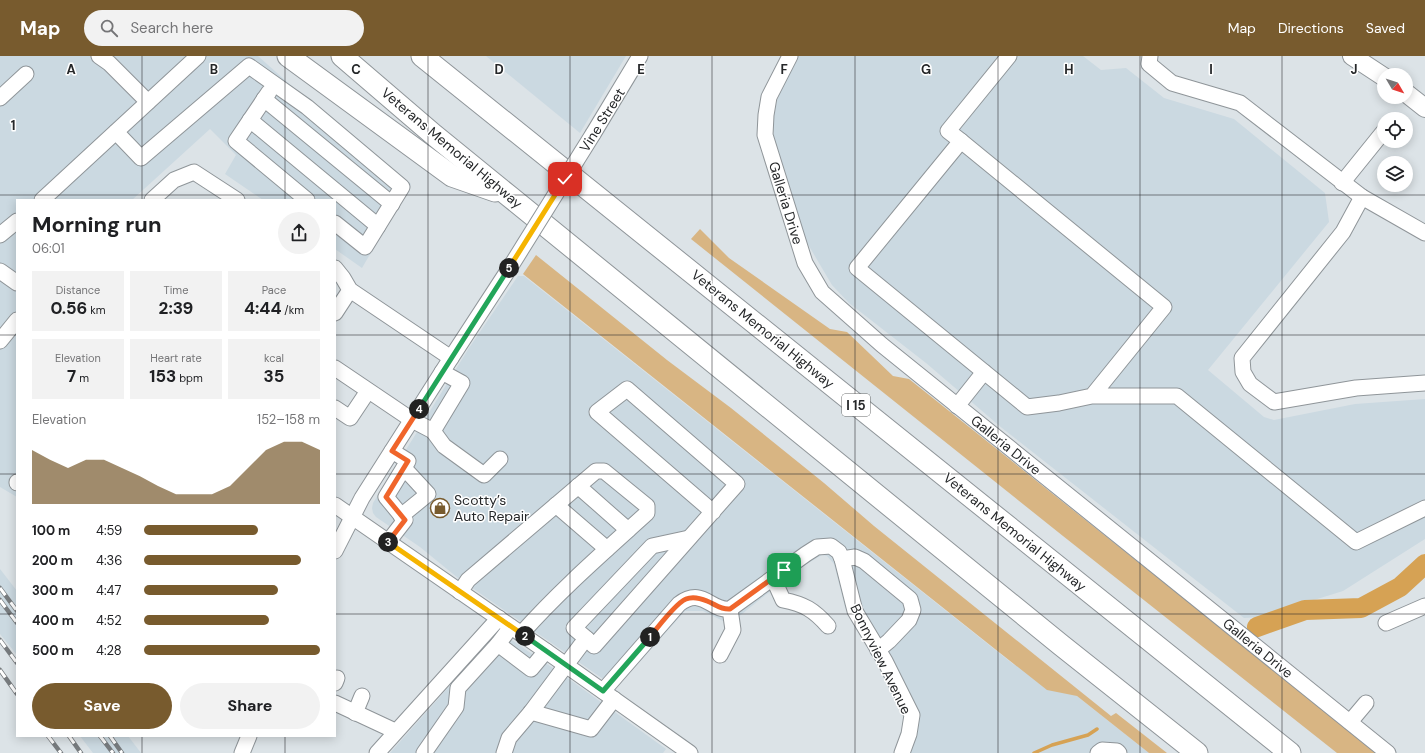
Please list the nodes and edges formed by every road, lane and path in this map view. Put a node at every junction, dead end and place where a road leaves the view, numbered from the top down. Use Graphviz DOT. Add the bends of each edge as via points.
graph roads {
  1 [pos="99,56"];
  2 [pos="198,56"];
  3 [pos="288,56"];
  4 [pos="342,56"];
  5 [pos="422,56"];
  6 [pos="640,56"];
  7 [pos="790,56"];
  8 [pos="1010,56"];
  9 [pos="1150,56"];
  10 [pos="1352,56"];
  11 [pos="1377,72"];
  12 [pos="26,74"];
  13 [pos="274,85"];
  14 [pos="0,98"];
  15 [pos="264,99"];
  16 [pos="1413,99"];
  17 [pos="148,102"];
  18 [pos="1425,108"];
  19 [pos="250,120"];
  20 [pos="116,132"];
  21 [pos="1377,140"];
  22 [pos="961,141"];
  23 [pos="1342,183"];
  24 [pos="509,196"];
  25 [pos="1362,197"];
  26 [pos="160,198"];
  27 [pos="43,199"];
  28 [pos="235,199"];
  29 [pos="307,199"];
  30 [pos="392,204"];
  31 [pos="16,222"];
  32 [pos="336,224"];
  33 [pos="378,226"];
  34 [pos="1425,233"];
  35 [pos="0,236"];
  36 [pos="336,269"];
  37 [pos="0,271"];
  38 [pos="16,282"];
  39 [pos="350,290"];
  40 [pos="336,311"];
  41 [pos="16,321"];
  42 [pos="0,341"];
  43 [pos="451,358"];
  44 [pos="336,369"];
  45 [pos="442,372"];
  46 [pos="984,372"];
  47 [pos="1425,383"];
  48 [pos="368,391"];
  49 [pos="1092,396"];
  50 [pos="958,406"];
  51 [pos="336,409"];
  52 [pos="412,420"];
  53 [pos="433,431"];
  54 [pos="392,451"];
  55 [pos="500,459"];
  56 [pos="404,468"];
  57 [pos="578,486"];
  58 [pos="556,505"];
  59 [pos="336,506"];
  60 [pos="1425,508"];
  61 [pos="713,512"];
  62 [pos="401,516"];
  63 [pos="352,517"];
  64 [pos="628,530"];
  65 [pos="689,538"];
  66 [pos="388,542"];
  67 [pos="336,549"];
  68 [pos="607,549"];
  69 [pos="842,559"];
  70 [pos="773,578"];
  71 [pos="460,592"];
  72 [pos="1425,606"];
  73 [pos="730,609"];
  74 [pos="499,618"];
  75 [pos="1386,623"];
  76 [pos="828,626"];
  77 [pos="516,630"];
  78 [pos="586,639"];
  79 [pos="498,644"];
  80 [pos="878,650"];
  81 [pos="546,651"];
  82 [pos="720,656"];
  83 [pos="566,665"];
  84 [pos="608,695"];
  85 [pos="362,696"];
  86 [pos="336,703"];
  87 [pos="1366,703"];
  88 [pos="355,712"];
  89 [pos="531,712"];
  90 [pos="1350,722"];
  91 [pos="396,731"];
  92 [pos="249,737"];
  93 [pos="242,753"];
  94 [pos="377,753"];
  95 [pos="424,753"];
  96 [pos="504,753"];
  97 [pos="690,753"];
  98 [pos="902,753"];
  99 [pos="1098,753"];
  100 [pos="1119,753"];
  101 [pos="1197,753"];
  102 [pos="1290,753"];
  103 [pos="1388,753"];
  1 -- 17 [label="street"];
  2 -- 17 [label="street"];
  3 -- 24 [label="highway" via="452,176"];
  4 -- 24 [label="highway, Veterans Memorial Highway"];
  5 -- 102 [label="highway, Veterans Memorial Highway / I 15"];
  6 -- 43 [label="street, Vine Street, bridge"];
  7 -- 50 [label="street, Galleria Drive" via="769,97 765,135 805,263 822,292 882,345"];
  8 -- 22 [label="street" via="948,131"];
  9 -- 23 [label="street" via="1149,64 1172,83 1240,103"];
  10 -- 11 [label="main road"];
  12 -- 14 [label="street"];
  13 -- 15 [label="street"];
  13 -- 20 [label="street" via="249,66 142,158"];
  13 -- 30 [label="street" via="306,107 402,187"];
  15 -- 19 [label="street"];
  15 -- 30 [label="street"];
  16 -- 18 [label="main road"];
  17 -- 20 [label="street"];
  19 -- 29 [label="street" via="236,141"];
  19 -- 33 [label="street"];
  20 -- 27 [label="street"];
  21 -- 23 [label="street"];
  22 -- 46 [label="street" via="857,268"];
  22 -- 49 [label="street" via="1164,307"];
  23 -- 25 [label="street"];
  24 -- 101 [label="highway, Veterans Memorial Highway"];
  25 -- 34 [label="street"];
  25 -- 47 [label="street" via="1343,232 1242,358 1243,372 1250,384 1274,402 1356,388"];
  26 -- 28 [label="street" via="174,180 194,172"];
  30 -- 33 [label="street"];
  31 -- 35 [label="street"];
  32 -- 33 [label="street" via="364,247"];
  36 -- 39 [label="street"];
  37 -- 38 [label="street"];
  39 -- 40 [label="street"];
  39 -- 43 [label="street"];
  41 -- 42 [label="street"];
  43 -- 45 [label="street, Vine Street"];
  44 -- 48 [label="street"];
  45 -- 52 [label="street, Vine Street"];
  45 -- 53 [label="street" via="462,383"];
  46 -- 49 [label="street" via="1027,407"];
  46 -- 50 [label="street"];
  48 -- 51 [label="street" via="350,418"];
  48 -- 52 [label="street"];
  49 -- 60 [label="street" via="1176,396 1356,542"];
  50 -- 90 [label="street, Galleria Drive"];
  52 -- 53 [label="street"];
  52 -- 54 [label="street, Vine Street"];
  53 -- 55 [label="street" via="444,446 484,475"];
  54 -- 56 [label="street" via="408,461"];
  54 -- 63 [label="street, Vine Street"];
  56 -- 62 [label="street" via="386,497"];
  56 -- 62 [label="street" via="428,494"];
  57 -- 58 [label="street"];
  57 -- 64 [label="street"];
  57 -- 64 [label="street" via="596,471 604,471 646,506 647,513"];
  58 -- 68 [label="street"];
  58 -- 71 [label="street" via="468,580"];
  59 -- 63 [label="street"];
  61 -- 61 [label="street" via="737,484 627,389 597,412"];
  61 -- 65 [label="street"];
  62 -- 66 [label="street" via="405,520"];
  63 -- 66 [label="street"];
  63 -- 67 [label="street, Vine Street"];
  64 -- 68 [label="street"];
  65 -- 78 [label="street" via="594,646"];
  65 -- 78 [label="street" via="652,546 574,628"];
  66 -- 71 [label="street"];
  68 -- 77 [label="street"];
  69 -- 70 [label="street, Bonnyview Avenue" via="839,552 831,546 817,548"];
  69 -- 80 [label="street, Bonnyview Avenue" via="855,611"];
  69 -- 80 [label="street" via="855,557 864,561 910,599 913,610 909,620"];
  70 -- 73 [label="street"];
  70 -- 76 [label="street" via="783,600 807,608"];
  71 -- 74 [label="street"];
  72 -- 75 [label="street"];
  73 -- 82 [label="street" via="733,630"];
  73 -- 84 [label="street" via="725,610 701,598 686,599 679,604"];
  74 -- 77 [label="street"];
  74 -- 91 [label="street"];
  77 -- 79 [label="street"];
  77 -- 81 [label="street"];
  78 -- 83 [label="street"];
  79 -- 81 [label="street" via="531,669"];
  79 -- 95 [label="street" via="458,688 456,707"];
  80 -- 98 [label="street, Bonnyview Avenue" via="912,715"];
  81 -- 83 [label="street"];
  83 -- 84 [label="street"];
  83 -- 89 [label="street"];
  84 -- 89 [label="street" via="591,729"];
  84 -- 97 [label="street"];
  85 -- 88 [label="street"];
  86 -- 88 [label="street"];
  87 -- 90 [label="street"];
  88 -- 91 [label="street"];
  89 -- 96 [label="street" via="509,738"];
  90 -- 103 [label="street, Galleria Drive"];
  91 -- 94 [label="street"];
  92 -- 93 [label="street"];
  99 -- 100 [label="street" via="1102,750"];
}
